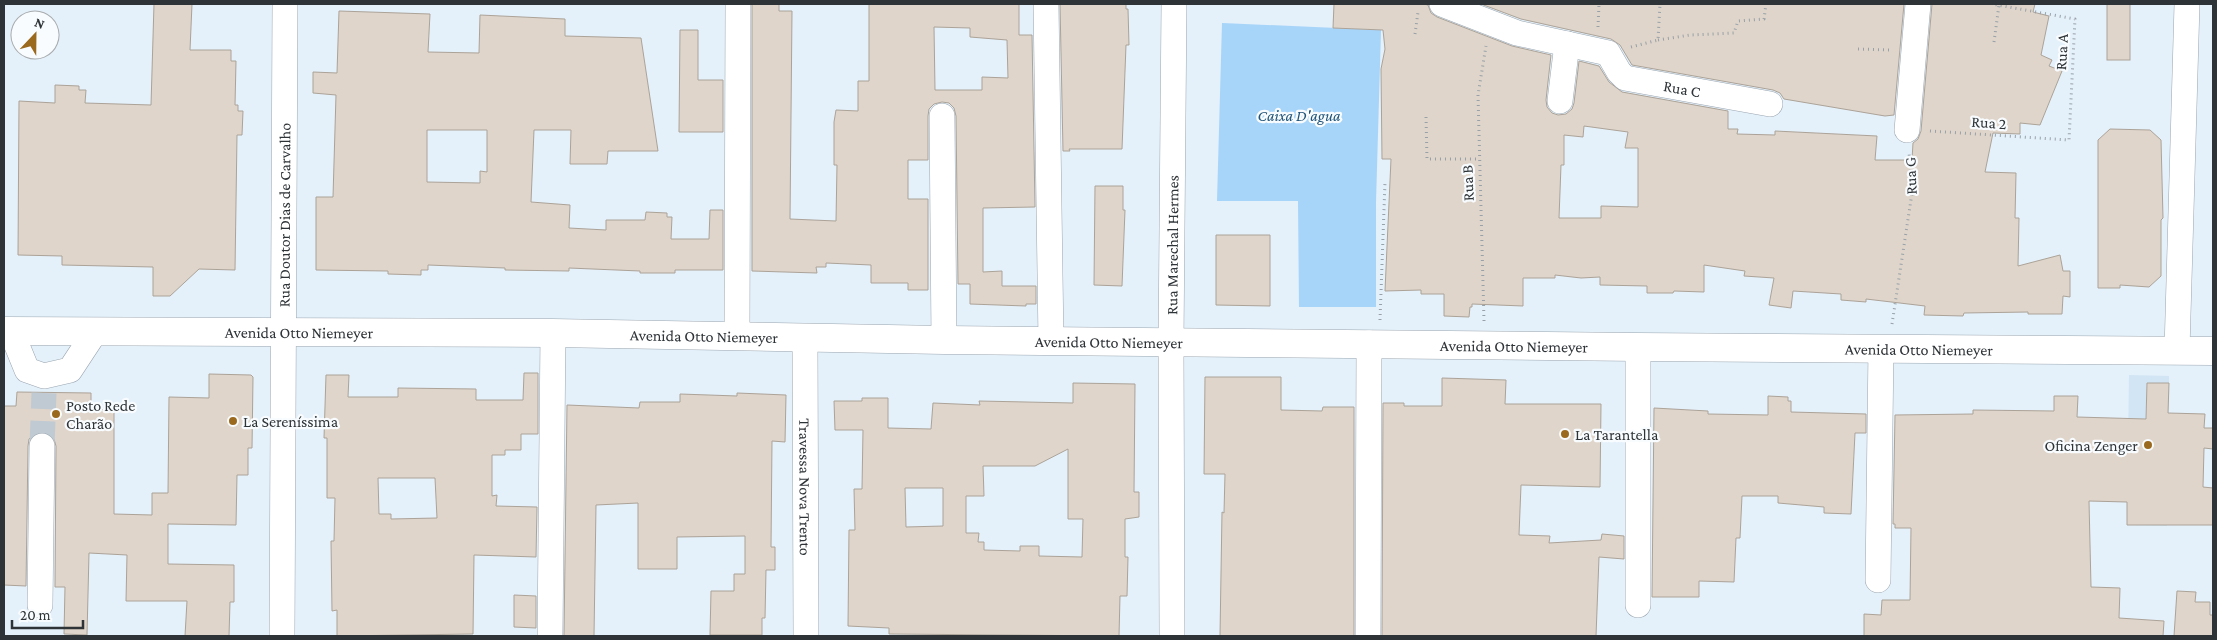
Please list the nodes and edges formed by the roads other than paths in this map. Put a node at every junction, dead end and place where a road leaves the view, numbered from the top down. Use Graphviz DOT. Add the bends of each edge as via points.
graph roads {
  1 [pos="285,4"];
  2 [pos="738,4"];
  3 [pos="1046,4"];
  4 [pos="1174,4"];
  5 [pos="1442,4"];
  6 [pos="1918,4"];
  7 [pos="2186,4"];
  8 [pos="1567,44"];
  9 [pos="1560,101"];
  10 [pos="1770,104"];
  11 [pos="942,116"];
  12 [pos="1907,130"];
  13 [pos="8,331"];
  14 [pos="95,332"];
  15 [pos="284,333"];
  16 [pos="553,333"];
  17 [pos="737,338"];
  18 [pos="805,338"];
  19 [pos="944,340"];
  20 [pos="1051,341"];
  21 [pos="1171,342"];
  22 [pos="1370,343"];
  23 [pos="1638,348"];
  24 [pos="1885,348"];
  25 [pos="2177,350"];
  26 [pos="2213,351"];
  27 [pos="42,446"];
  28 [pos="1878,580"];
  29 [pos="1638,604"];
  30 [pos="40,605"];
  31 [pos="282,636"];
  32 [pos="550,636"];
  33 [pos="806,636"];
  34 [pos="1172,636"];
  35 [pos="1368,636"];
  1 -- 15 [label="street, Rua Doutor Dias de Carvalho"];
  2 -- 17 [label="street"];
  3 -- 20 [label="street"];
  4 -- 21 [label="street, Rua Marechal Hermes"];
  5 -- 8 [label="street" via="1517,33"];
  6 -- 12 [label="street"];
  7 -- 25 [label="street"];
  8 -- 9 [label="street"];
  8 -- 10 [label="street, Rua C" via="1608,53 1625,78"];
  11 -- 19 [label="street"];
  13 -- 14 [label="main road, Avenida Otto Niemeyer"];
  13 -- 14 [label="street" via="27,370 44,384 70,370"];
  14 -- 15 [label="main road, Avenida Otto Niemeyer"];
  15 -- 16 [label="main road, Avenida Otto Niemeyer"];
  15 -- 31 [label="street, Rua Doutor Dias de Carvalho"];
  16 -- 17 [label="main road, Avenida Otto Niemeyer"];
  16 -- 32 [label="street"];
  17 -- 18 [label="main road, Avenida Otto Niemeyer"];
  18 -- 19 [label="main road, Avenida Otto Niemeyer"];
  18 -- 33 [label="street, Travessa Nova Trento"];
  19 -- 20 [label="main road, Avenida Otto Niemeyer"];
  20 -- 21 [label="main road, Avenida Otto Niemeyer"];
  21 -- 22 [label="main road, Avenida Otto Niemeyer"];
  21 -- 34 [label="street, Rua Marechal Hermes"];
  22 -- 23 [label="main road, Avenida Otto Niemeyer"];
  22 -- 35 [label="street"];
  23 -- 24 [label="main road, Avenida Otto Niemeyer"];
  23 -- 29 [label="street"];
  24 -- 25 [label="main road, Avenida Otto Niemeyer"];
  24 -- 28 [label="street"];
  25 -- 26 [label="main road, Avenida Otto Niemeyer"];
  27 -- 30 [label="street"];
}
